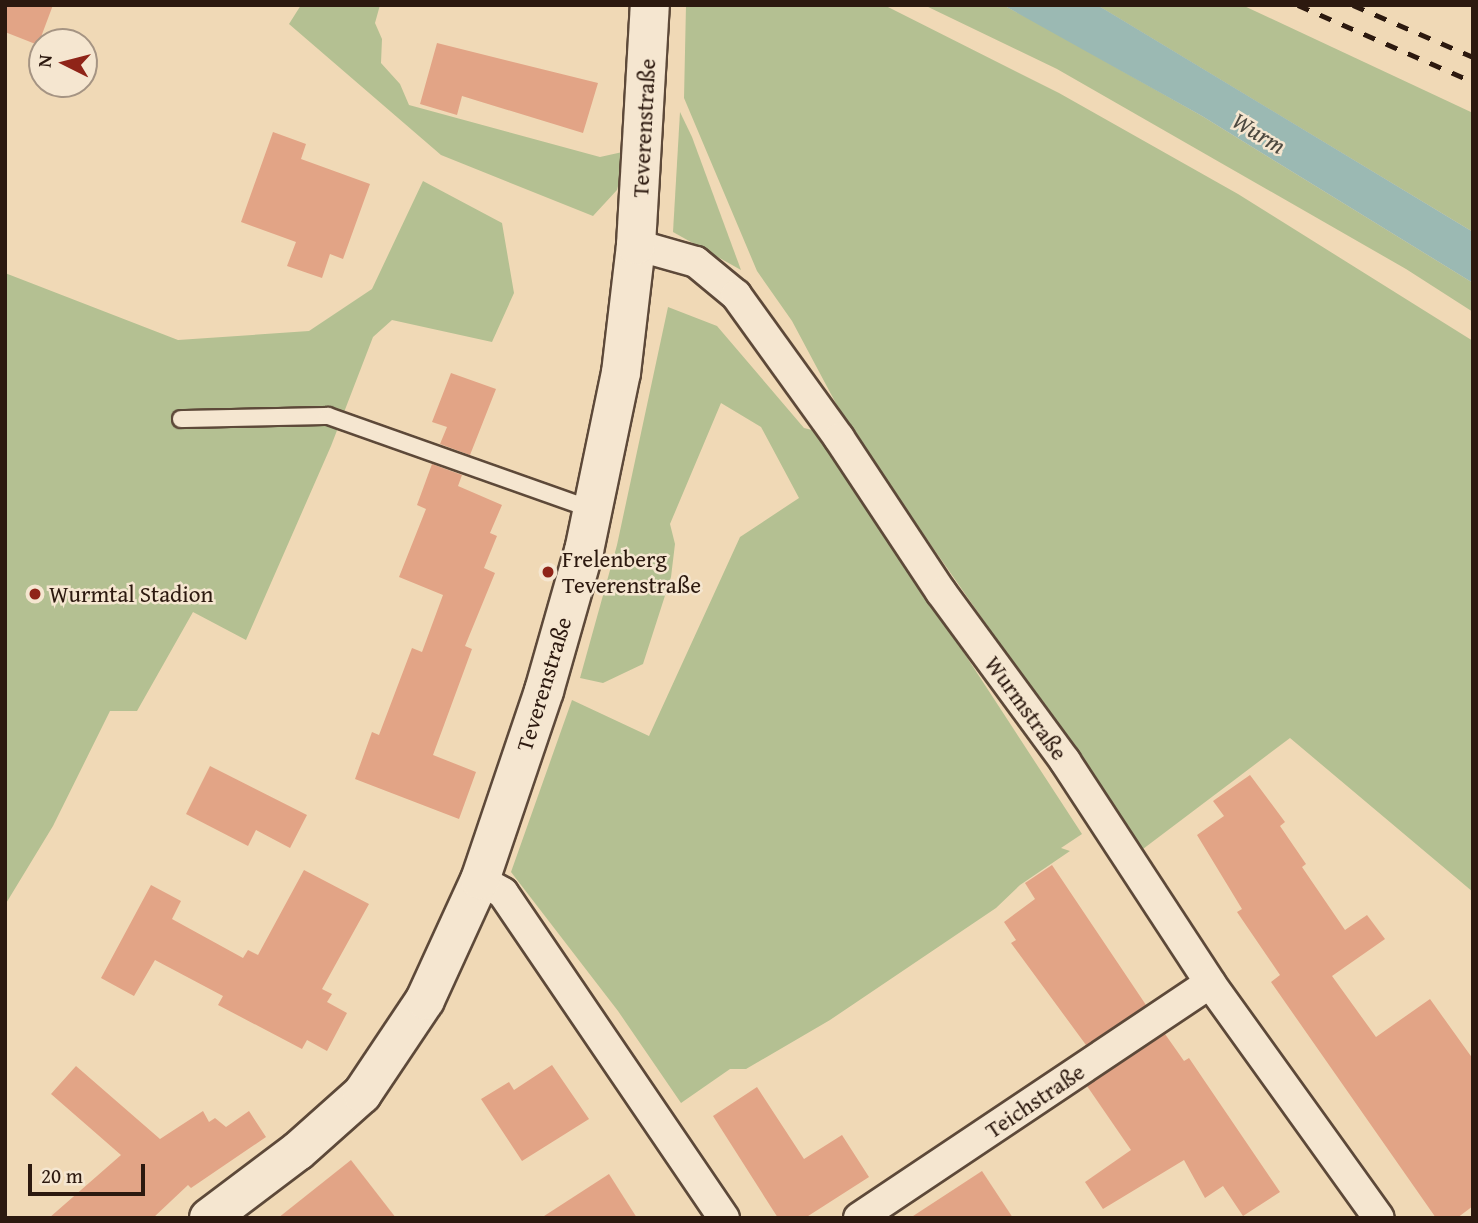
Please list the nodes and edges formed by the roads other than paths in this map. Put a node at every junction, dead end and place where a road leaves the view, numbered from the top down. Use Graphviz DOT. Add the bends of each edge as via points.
graph roads {
  1 [pos="650,5"];
  2 [pos="636,245"];
  3 [pos="181,419"];
  4 [pos="591,509"];
  5 [pos="480,880"];
  6 [pos="1210,984"];
  7 [pos="209,1218"];
  8 [pos="724,1218"];
  9 [pos="859,1218"];
  10 [pos="1378,1218"];
  1 -- 2 [label="street, Teverenstraße"];
  2 -- 4 [label="street, Teverenstraße" via="621,373"];
  2 -- 6 [label="street, Wurmstraße" via="696,262 736,295 839,438 941,592 1065,761"];
  3 -- 4 [label="lane" via="328,416"];
  4 -- 5 [label="street, Teverenstraße" via="584,551 544,691"];
  5 -- 7 [label="street, Teverenstraße" via="425,1000 362,1094 298,1151"];
  5 -- 8 [label="street" via="503,892"];
  6 -- 9 [label="street, Teichstraße"];
  6 -- 10 [label="street, Wurmstraße"];
}
